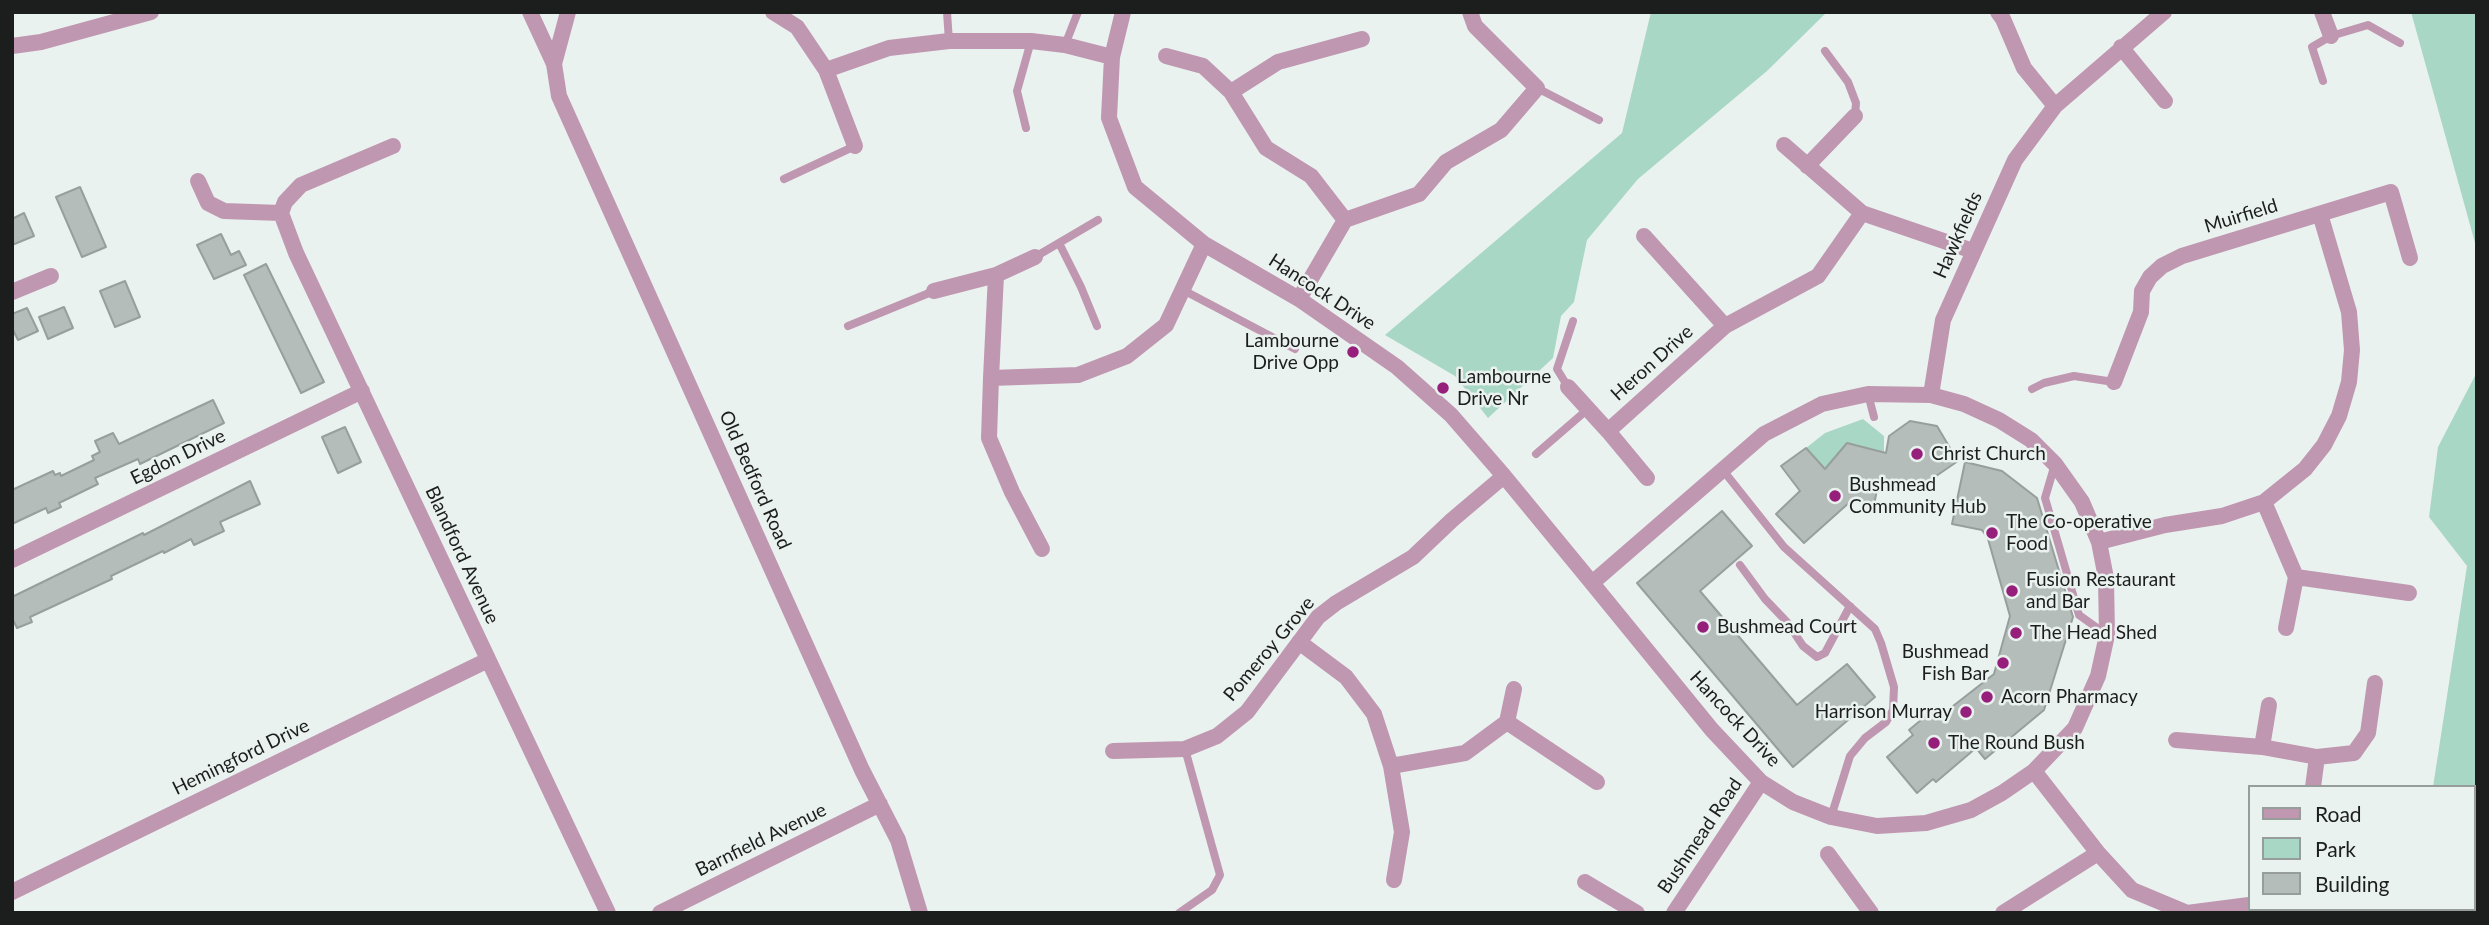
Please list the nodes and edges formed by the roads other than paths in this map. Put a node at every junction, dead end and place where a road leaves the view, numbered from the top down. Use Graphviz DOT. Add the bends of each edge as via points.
graph roads {
  1 [pos="150,12"];
  2 [pos="530,12"];
  3 [pos="568,12"];
  4 [pos="773,12"];
  5 [pos="947,12"];
  6 [pos="1078,12"];
  7 [pos="1123,12"];
  8 [pos="1470,12"];
  9 [pos="1998,12"];
  10 [pos="2164,12"];
  11 [pos="2322,12"];
  12 [pos="2331,36"];
  13 [pos="1362,39"];
  14 [pos="949,41"];
  15 [pos="1031,41"];
  16 [pos="2400,43"];
  17 [pos="1065,45"];
  18 [pos="12,46"];
  19 [pos="2121,47"];
  20 [pos="1825,51"];
  21 [pos="1166,56"];
  22 [pos="1112,57"];
  23 [pos="554,64"];
  24 [pos="826,70"];
  25 [pos="2323,81"];
  26 [pos="1537,88"];
  27 [pos="1231,93"];
  28 [pos="2165,101"];
  29 [pos="2055,106"];
  30 [pos="1855,116"];
  31 [pos="1599,120"];
  32 [pos="1026,128"];
  33 [pos="1784,145"];
  34 [pos="393,146"];
  35 [pos="855,146"];
  36 [pos="1807,166"];
  37 [pos="784,178"];
  38 [pos="198,181"];
  39 [pos="281,213"];
  40 [pos="1862,213"];
  41 [pos="2320,214"];
  42 [pos="1098,220"];
  43 [pos="1345,220"];
  44 [pos="1644,236"];
  45 [pos="1059,243"];
  46 [pos="1204,244"];
  47 [pos="1973,251"];
  48 [pos="1035,257"];
  49 [pos="2410,258"];
  50 [pos="996,275"];
  51 [pos="51,276"];
  52 [pos="1183,290"];
  53 [pos="934,291"];
  54 [pos="12,292"];
  55 [pos="1299,299"];
  56 [pos="1573,321"];
  57 [pos="848,326"];
  58 [pos="1097,326"];
  59 [pos="1725,326"];
  60 [pos="1295,349"];
  61 [pos="991,378"];
  62 [pos="2114,382"];
  63 [pos="1568,387"];
  64 [pos="2032,389"];
  65 [pos="362,391"];
  66 [pos="1868,394"];
  67 [pos="1931,395"];
  68 [pos="1588,409"];
  69 [pos="1874,418"];
  70 [pos="1608,431"];
  71 [pos="1536,454"];
  72 [pos="2055,464"];
  73 [pos="1722,470"];
  74 [pos="1504,476"];
  75 [pos="1647,478"];
  76 [pos="2264,502"];
  77 [pos="2099,542"];
  78 [pos="1042,549"];
  79 [pos="12,560"];
  80 [pos="1740,565"];
  81 [pos="2296,577"];
  82 [pos="1592,583"];
  83 [pos="2409,593"];
  84 [pos="1850,606"];
  85 [pos="2286,628"];
  86 [pos="2107,635"];
  87 [pos="1298,642"];
  88 [pos="488,660"];
  89 [pos="2375,682"];
  90 [pos="1514,689"];
  91 [pos="2269,705"];
  92 [pos="1507,722"];
  93 [pos="2176,740"];
  94 [pos="2262,747"];
  95 [pos="1185,750"];
  96 [pos="1113,751"];
  97 [pos="2317,757"];
  98 [pos="1391,766"];
  99 [pos="2034,771"];
  100 [pos="1597,782"];
  101 [pos="1761,782"];
  102 [pos="2312,785"];
  103 [pos="880,804"];
  104 [pos="1831,817"];
  105 [pos="2098,853"];
  106 [pos="1828,854"];
  107 [pos="1394,880"];
  108 [pos="1586,882"];
  109 [pos="12,892"];
  110 [pos="2248,905"];
  111 [pos="608,913"];
  112 [pos="660,913"];
  113 [pos="920,913"];
  114 [pos="1180,913"];
  115 [pos="1637,913"];
  116 [pos="1674,913"];
  117 [pos="1871,913"];
  118 [pos="2003,913"];
  119 [pos="2187,913"];
  1 -- 18 [label="street" via="52,40"];
  2 -- 23 [label="street, Old Bedford Road"];
  3 -- 23 [label="street, Old Bedford Road"];
  4 -- 24 [label="street" via="797,27"];
  5 -- 14 [label="lane"];
  6 -- 17 [label="lane"];
  7 -- 22 [label="street, Hancock Drive"];
  8 -- 26 [label="street" via="1475,26"];
  9 -- 29 [label="street" via="2024,68"];
  10 -- 19 [label="street, Hawkfields"];
  11 -- 12 [label="street"];
  12 -- 16 [label="lane" via="2368,25"];
  12 -- 25 [label="lane" via="2312,47"];
  13 -- 27 [label="street" via="1278,62"];
  14 -- 15 [label="street"];
  14 -- 24 [label="street" via="889,48"];
  15 -- 17 [label="street"];
  15 -- 32 [label="lane" via="1017,91"];
  17 -- 22 [label="street"];
  19 -- 28 [label="street"];
  19 -- 29 [label="street, Hawkfields"];
  20 -- 30 [label="lane" via="1847,82 1856,103"];
  21 -- 27 [label="street" via="1203,66"];
  22 -- 46 [label="street, Hancock Drive" via="1109,118 1135,187"];
  23 -- 103 [label="street, Old Bedford Road" via="559,96"];
  24 -- 35 [label="street"];
  26 -- 31 [label="lane"];
  26 -- 43 [label="street" via="1501,130 1446,162 1419,194"];
  27 -- 43 [label="street" via="1266,148 1311,176"];
  29 -- 47 [label="street, Hawkfields" via="2015,160"];
  30 -- 36 [label="street"];
  33 -- 36 [label="street"];
  34 -- 39 [label="street" via="301,185"];
  35 -- 37 [label="lane"];
  36 -- 40 [label="street"];
  38 -- 39 [label="street" via="208,203 224,211"];
  39 -- 65 [label="street, Blandford Avenue"];
  40 -- 47 [label="street"];
  40 -- 59 [label="street, Heron Drive" via="1818,276"];
  41 -- 49 [label="street, Muirfield" via="2391,192"];
  41 -- 62 [label="street, Muirfield" via="2162,266 2143,291 2141,312"];
  41 -- 76 [label="street" via="2349,313 2349,382 2324,445 2305,469"];
  42 -- 45 [label="lane"];
  43 -- 55 [label="street"];
  44 -- 59 [label="street, Heron Drive"];
  45 -- 48 [label="lane"];
  45 -- 58 [label="lane"];
  46 -- 52 [label="street"];
  46 -- 55 [label="street, Hancock Drive"];
  47 -- 67 [label="street, Hawkfields" via="1943,320"];
  48 -- 50 [label="street"];
  50 -- 53 [label="street"];
  50 -- 61 [label="street"];
  51 -- 54 [label="street"];
  52 -- 60 [label="lane"];
  52 -- 61 [label="street" via="1166,325 1127,356 1078,376"];
  53 -- 57 [label="lane"];
  55 -- 74 [label="street, Hancock Drive" via="1397,367 1451,415"];
  56 -- 63 [label="lane" via="1557,369"];
  59 -- 70 [label="street, Heron Drive"];
  61 -- 78 [label="street" via="989,438"];
  62 -- 64 [label="lane" via="2074,376"];
  63 -- 68 [label="street, Heron Drive"];
  65 -- 79 [label="street, Egdon Drive"];
  65 -- 88 [label="street, Blandford Avenue"];
  66 -- 67 [label="street, Hancock Drive"];
  66 -- 69 [label="lane"];
  66 -- 73 [label="street, Hancock Drive" via="1822,404 1764,434"];
  67 -- 72 [label="street, Hancock Drive" via="2000,420 2031,440"];
  68 -- 70 [label="street, Heron Drive"];
  68 -- 71 [label="lane"];
  70 -- 75 [label="street, Heron Drive"];
  72 -- 77 [label="street, Hancock Drive" via="2082,502"];
  72 -- 86 [label="lane" via="2045,498 2079,615"];
  73 -- 82 [label="street, Hancock Drive"];
  73 -- 84 [label="lane" via="1784,547"];
  74 -- 82 [label="street, Hancock Drive"];
  74 -- 87 [label="street, Pomeroy Grove" via="1413,557 1318,617"];
  76 -- 77 [label="street" via="2222,516"];
  76 -- 81 [label="street"];
  77 -- 86 [label="street, Hancock Drive" via="2106,578"];
  80 -- 84 [label="lane" via="1803,646 1817,657 1825,653"];
  81 -- 83 [label="street"];
  81 -- 85 [label="street"];
  82 -- 101 [label="street, Hancock Drive" via="1712,730"];
  84 -- 104 [label="lane" via="1875,629 1881,643 1894,687 1893,710 1850,756"];
  86 -- 99 [label="street, Hancock Drive" via="2098,677 2075,728"];
  87 -- 95 [label="street, Pomeroy Grove" via="1247,712 1217,736"];
  87 -- 98 [label="street" via="1346,677 1374,714"];
  88 -- 109 [label="street, Hemingford Drive"];
  88 -- 111 [label="street, Blandford Avenue"];
  89 -- 97 [label="street" via="2368,733 2354,752"];
  90 -- 92 [label="street"];
  91 -- 94 [label="street"];
  92 -- 98 [label="street" via="1465,753"];
  92 -- 100 [label="street"];
  93 -- 94 [label="street"];
  94 -- 97 [label="street"];
  95 -- 96 [label="street, Pomeroy Grove"];
  95 -- 114 [label="lane" via="1220,876 1212,890"];
  97 -- 102 [label="street"];
  98 -- 107 [label="street" via="1402,832"];
  99 -- 104 [label="street, Hancock Drive" via="1970,810 1926,823 1877,826"];
  99 -- 105 [label="street"];
  101 -- 104 [label="street, Hancock Drive"];
  101 -- 116 [label="street, Bushmead Road"];
  103 -- 112 [label="street, Barnfield Avenue"];
  103 -- 113 [label="street, Old Bedford Road" via="898,840"];
  105 -- 118 [label="street"];
  105 -- 119 [label="street" via="2132,890"];
  106 -- 117 [label="street"];
  108 -- 115 [label="street"];
  110 -- 119 [label="street"];
}
